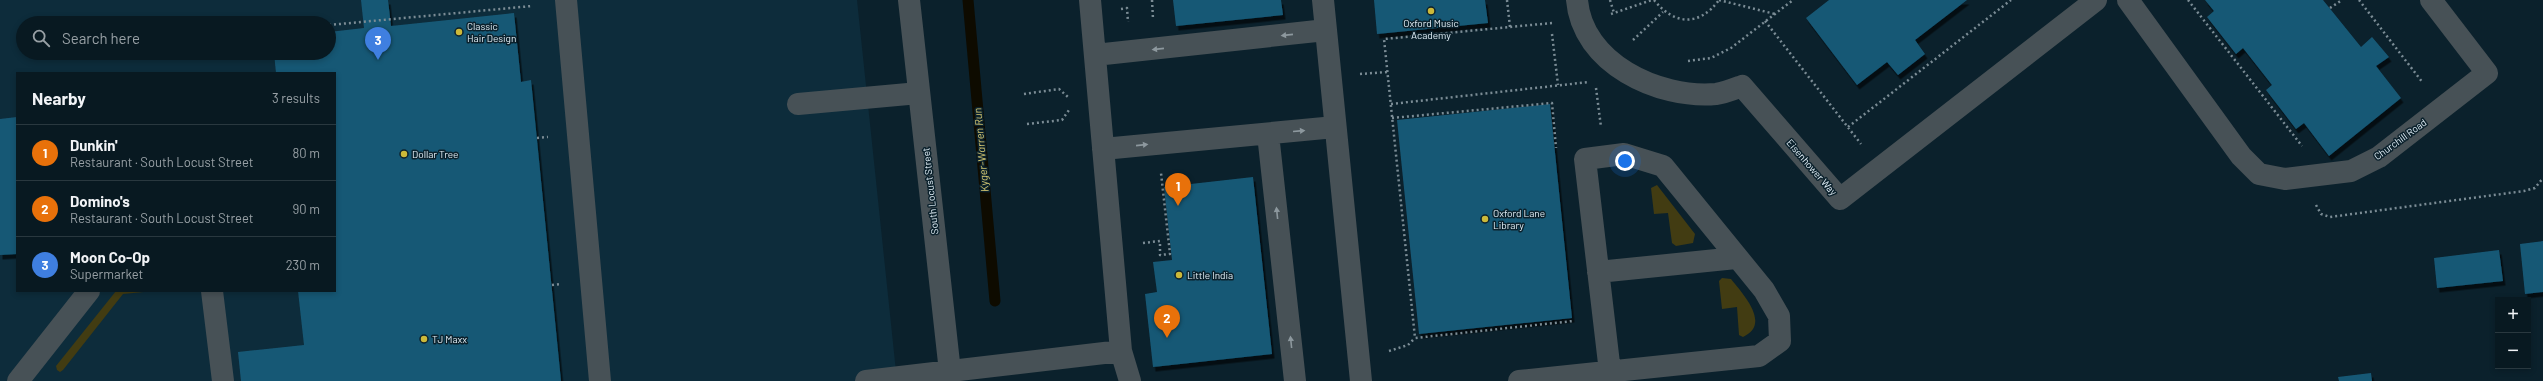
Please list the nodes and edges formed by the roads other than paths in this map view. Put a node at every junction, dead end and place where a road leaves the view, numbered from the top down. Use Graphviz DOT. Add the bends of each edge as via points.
graph roads {
  1 [pos="566,0"];
  2 [pos="909,0"];
  3 [pos="1323,0"];
  4 [pos="1576,0"];
  5 [pos="2096,0"];
  6 [pos="2128,0"];
  7 [pos="2431,0"];
  8 [pos="1091,6"];
  9 [pos="1326,30"];
  10 [pos="1095,56"];
  11 [pos="919,93"];
  12 [pos="798,104"];
  13 [pos="1335,127"];
  14 [pos="1268,134"];
  15 [pos="1103,149"];
  16 [pos="1736,258"];
  17 [pos="1598,272"];
  18 [pos="88,292"];
  19 [pos="212,292"];
  20 [pos="1121,351"];
  21 [pos="1610,372"];
  22 [pos="950,376"];
  23 [pos="18,381"];
  24 [pos="223,381"];
  25 [pos="600,381"];
  26 [pos="866,381"];
  27 [pos="1130,381"];
  28 [pos="1295,381"];
  29 [pos="1361,381"];
  30 [pos="1518,381"];
  1 -- 25 [label="street"];
  2 -- 11 [label="street, South Locust Street"];
  3 -- 9 [label="street"];
  4 -- 5 [label="street, Eisenhower Way" via="1580,20 1592,44 1613,64 1642,81 1677,91 1716,94 1742,86 1840,199"];
  6 -- 7 [label="street, Churchill Road" via="2241,156 2259,174 2285,180 2351,171 2379,157 2487,73"];
  8 -- 10 [label="street"];
  9 -- 10 [label="street, one-way"];
  9 -- 13 [label="street"];
  10 -- 15 [label="street"];
  11 -- 12 [label="street"];
  11 -- 22 [label="street, South Locust Street"];
  14 -- 13 [label="street, one-way"];
  13 -- 29 [label="street"];
  15 -- 14 [label="street, one-way"];
  28 -- 14 [label="street, one-way"];
  15 -- 20 [label="street"];
  16 -- 17 [label="street"];
  16 -- 17 [label="street" via="1664,166 1624,154 1585,159"];
  16 -- 21 [label="street" via="1764,290 1779,316 1780,341 1759,356"];
  17 -- 21 [label="street"];
  18 -- 23 [label="street"];
  19 -- 24 [label="street"];
  20 -- 22 [label="street"];
  20 -- 27 [label="street"];
  21 -- 30 [label="street"];
  22 -- 26 [label="street"];
}
